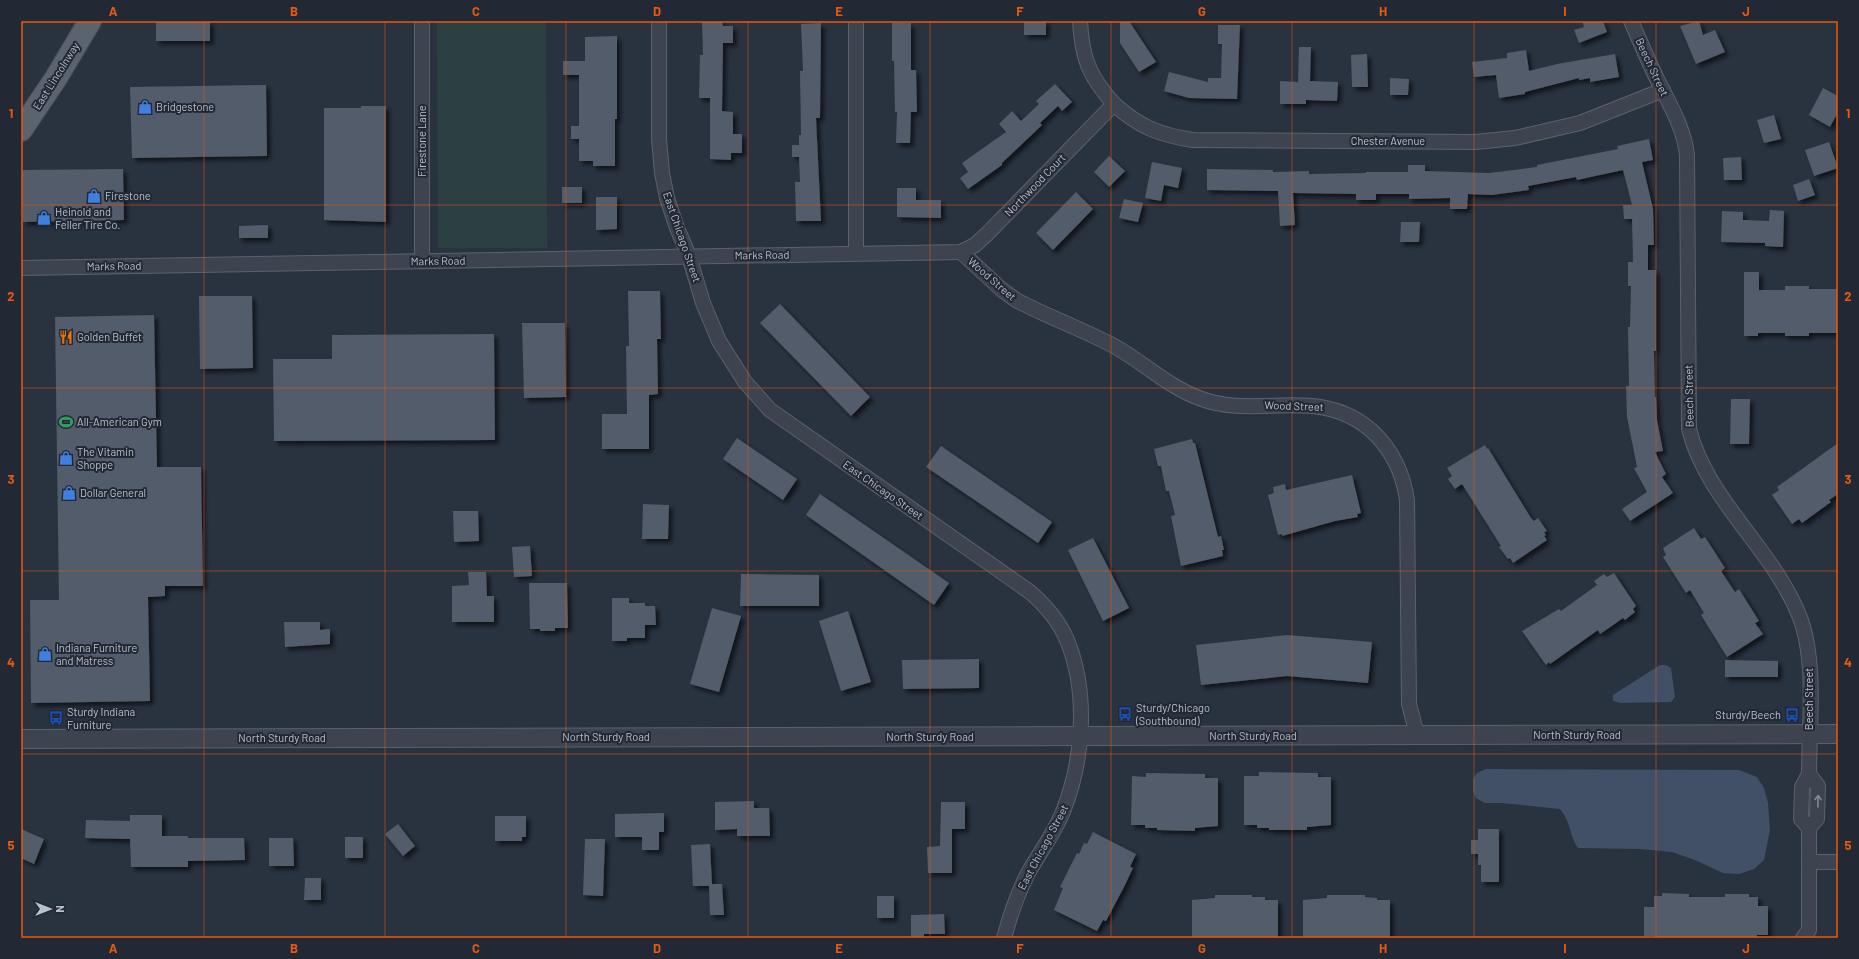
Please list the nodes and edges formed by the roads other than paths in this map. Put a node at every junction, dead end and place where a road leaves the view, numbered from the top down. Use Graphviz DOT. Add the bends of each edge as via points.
graph roads {
  1 [pos="90,21"];
  2 [pos="422,21"];
  3 [pos="659,21"];
  4 [pos="856,21"];
  5 [pos="1080,21"];
  6 [pos="1631,21"];
  7 [pos="1663,90"];
  8 [pos="1114,104"];
  9 [pos="21,130"];
  10 [pos="961,252"];
  11 [pos="856,253"];
  12 [pos="689,256"];
  13 [pos="422,262"];
  14 [pos="21,268"];
  15 [pos="1809,734"];
  16 [pos="1838,734"];
  17 [pos="1417,735"];
  18 [pos="1080,736"];
  19 [pos="21,739"];
  20 [pos="1809,862"];
  21 [pos="1838,862"];
  22 [pos="1809,935"];
  23 [pos="1004,938"];
  1 -- 9 [label="main road, East Lincolnway"];
  2 -- 13 [label="street, Firestone Lane"];
  3 -- 12 [label="street, East Chicago Street" via="659,138 662,173 667,198"];
  4 -- 11 [label="street"];
  5 -- 8 [label="street" via="1081,41 1087,66 1099,87"];
  6 -- 7 [label="street, Beech Street"];
  7 -- 8 [label="street, Chester Avenue" via="1580,123 1515,138 1475,142 1193,140 1156,132 1128,117"];
  7 -- 15 [label="street, Beech Street" via="1680,124 1687,155 1689,428 1694,447 1705,470 1778,576 1800,616 1811,674"];
  8 -- 10 [label="street, Northwood Court" via="987,234 975,245"];
  10 -- 11 [label="street, Northwood Court"];
  10 -- 17 [label="street, Wood Street" via="1016,300 1114,346 1166,381 1200,398 1237,405 1318,405 1353,418 1381,440 1400,468 1407,500 1409,704"];
  11 -- 12 [label="street, Marks Road"];
  12 -- 13 [label="street, Marks Road"];
  12 -- 18 [label="street, East Chicago Street" via="719,341 745,382 770,410 1043,603 1066,639 1075,664 1079,690"];
  13 -- 14 [label="street, Marks Road"];
  15 -- 16 [label="street, North Sturdy Road"];
  15 -- 17 [label="street, North Sturdy Road"];
  15 -- 20 [label="street, Beech Street" via="1809,774 1818,786 1817,819 1809,828"];
  17 -- 18 [label="street, North Sturdy Road"];
  18 -- 19 [label="street, North Sturdy Road"];
  18 -- 23 [label="street, East Chicago Street" via="1064,811 1019,893"];
  20 -- 21 [label="street"];
  20 -- 22 [label="street, Beech Street"];
}
